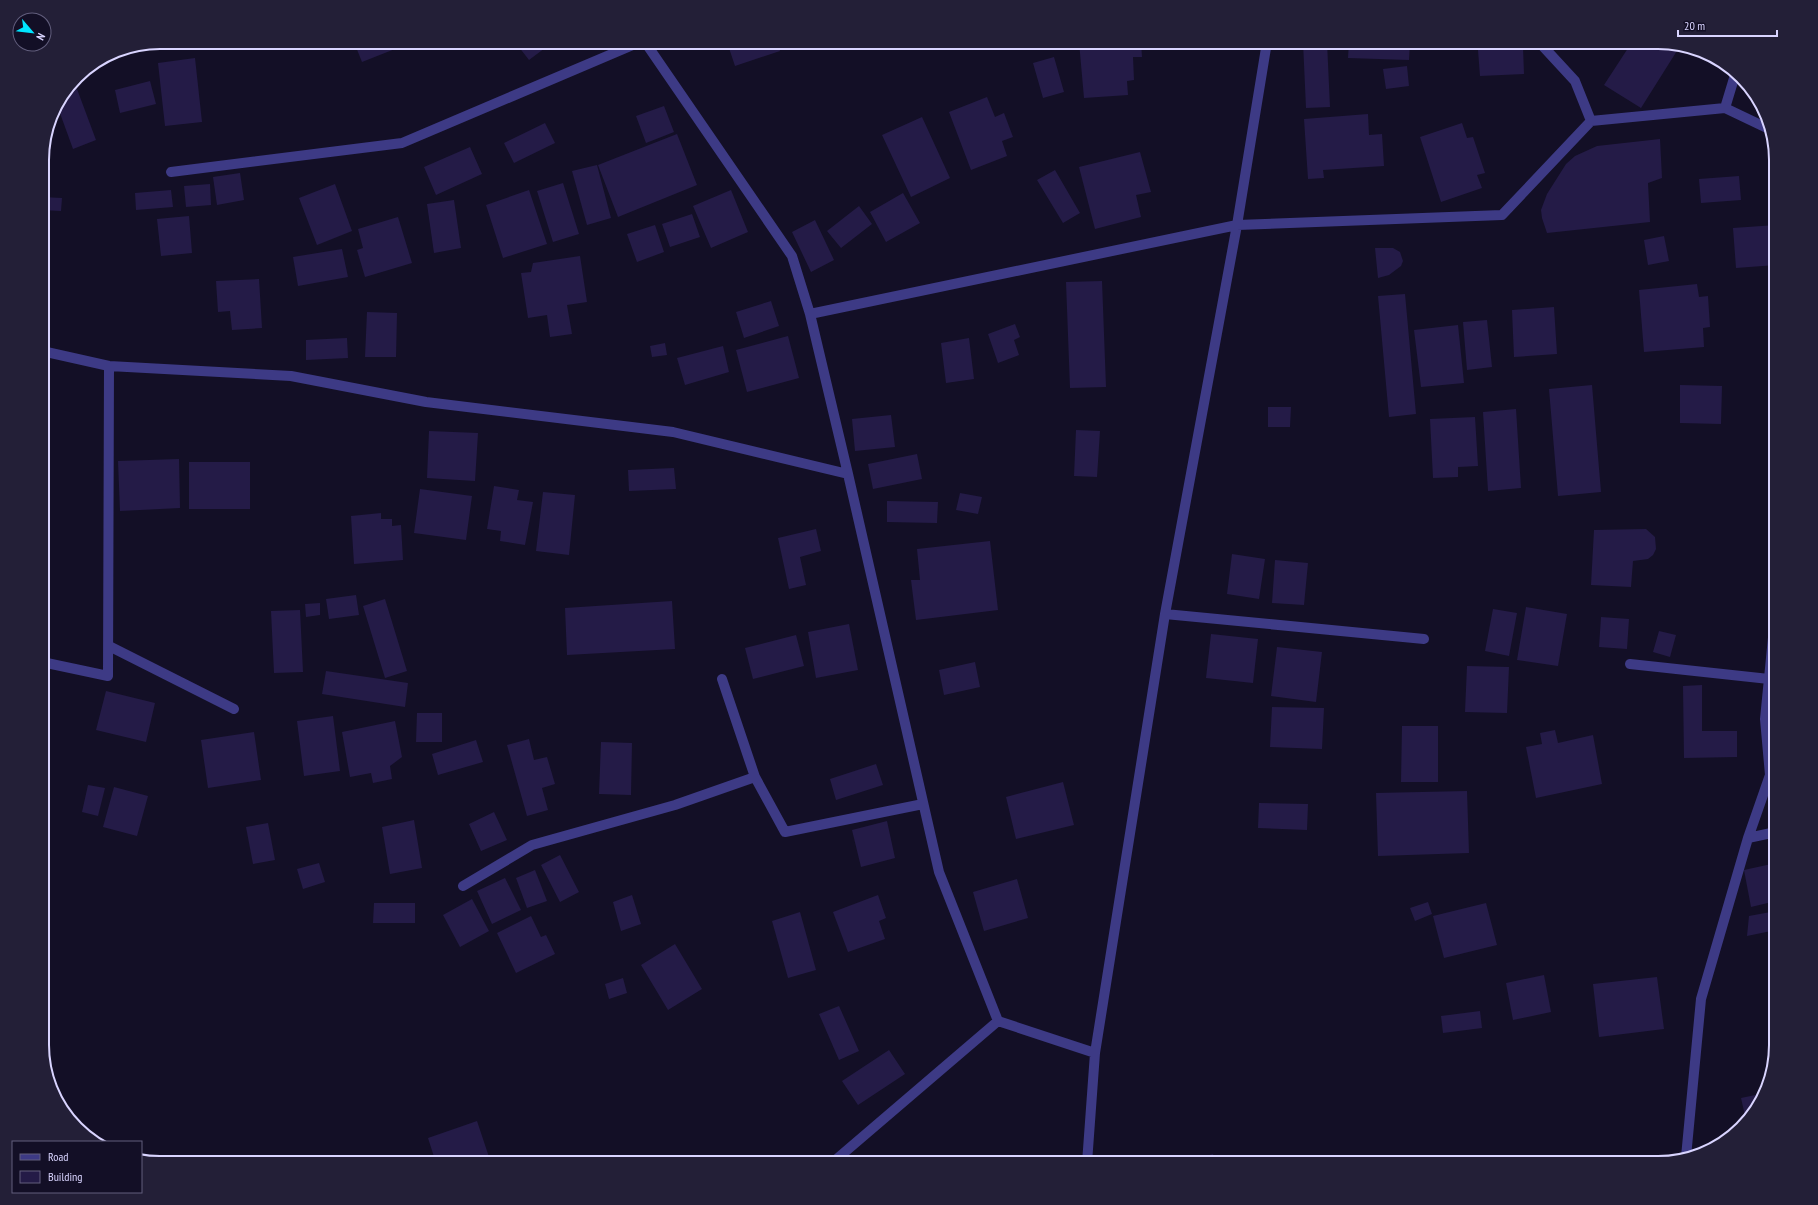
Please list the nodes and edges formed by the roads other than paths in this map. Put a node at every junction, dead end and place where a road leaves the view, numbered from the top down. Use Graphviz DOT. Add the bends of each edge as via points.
graph roads {
  1 [pos="624,49"];
  2 [pos="650,49"];
  3 [pos="1266,49"];
  4 [pos="1545,49"];
  5 [pos="1734,79"];
  6 [pos="1725,108"];
  7 [pos="1591,121"];
  8 [pos="1764,126"];
  9 [pos="171,172"];
  10 [pos="1236,225"];
  11 [pos="810,314"];
  12 [pos="49,353"];
  13 [pos="109,366"];
  14 [pos="848,474"];
  15 [pos="1165,614"];
  16 [pos="1424,639"];
  17 [pos="109,646"];
  18 [pos="49,663"];
  19 [pos="1630,664"];
  20 [pos="1769,679"];
  21 [pos="722,680"];
  22 [pos="234,709"];
  23 [pos="1769,764"];
  24 [pos="754,777"];
  25 [pos="1769,778"];
  26 [pos="923,804"];
  27 [pos="1769,834"];
  28 [pos="1748,838"];
  29 [pos="463,886"];
  30 [pos="998,1021"];
  31 [pos="1095,1053"];
  32 [pos="1686,1152"];
  33 [pos="840,1156"];
  34 [pos="1088,1156"];
  1 -- 9 [label="street" via="402,143"];
  2 -- 11 [label="street" via="792,256"];
  3 -- 10 [label="street"];
  4 -- 7 [label="street" via="1575,81"];
  5 -- 6 [label="street"];
  6 -- 7 [label="street"];
  6 -- 8 [label="street"];
  7 -- 10 [label="street" via="1502,215"];
  10 -- 11 [label="street"];
  10 -- 15 [label="street"];
  11 -- 14 [label="street"];
  12 -- 13 [label="street"];
  13 -- 14 [label="street" via="291,376 426,402 673,432"];
  13 -- 17 [label="street"];
  14 -- 26 [label="street"];
  15 -- 16 [label="street"];
  15 -- 31 [label="street"];
  17 -- 18 [label="street" via="108,676"];
  17 -- 22 [label="street"];
  19 -- 20 [label="street"];
  20 -- 23 [label="street" via="1765,719"];
  21 -- 24 [label="street"];
  24 -- 26 [label="street" via="785,832"];
  24 -- 29 [label="street" via="675,805 532,845"];
  25 -- 28 [label="street"];
  26 -- 30 [label="street" via="939,872"];
  27 -- 28 [label="street"];
  28 -- 32 [label="street" via="1701,999"];
  30 -- 31 [label="street"];
  30 -- 33 [label="street"];
  31 -- 34 [label="street"];
}
